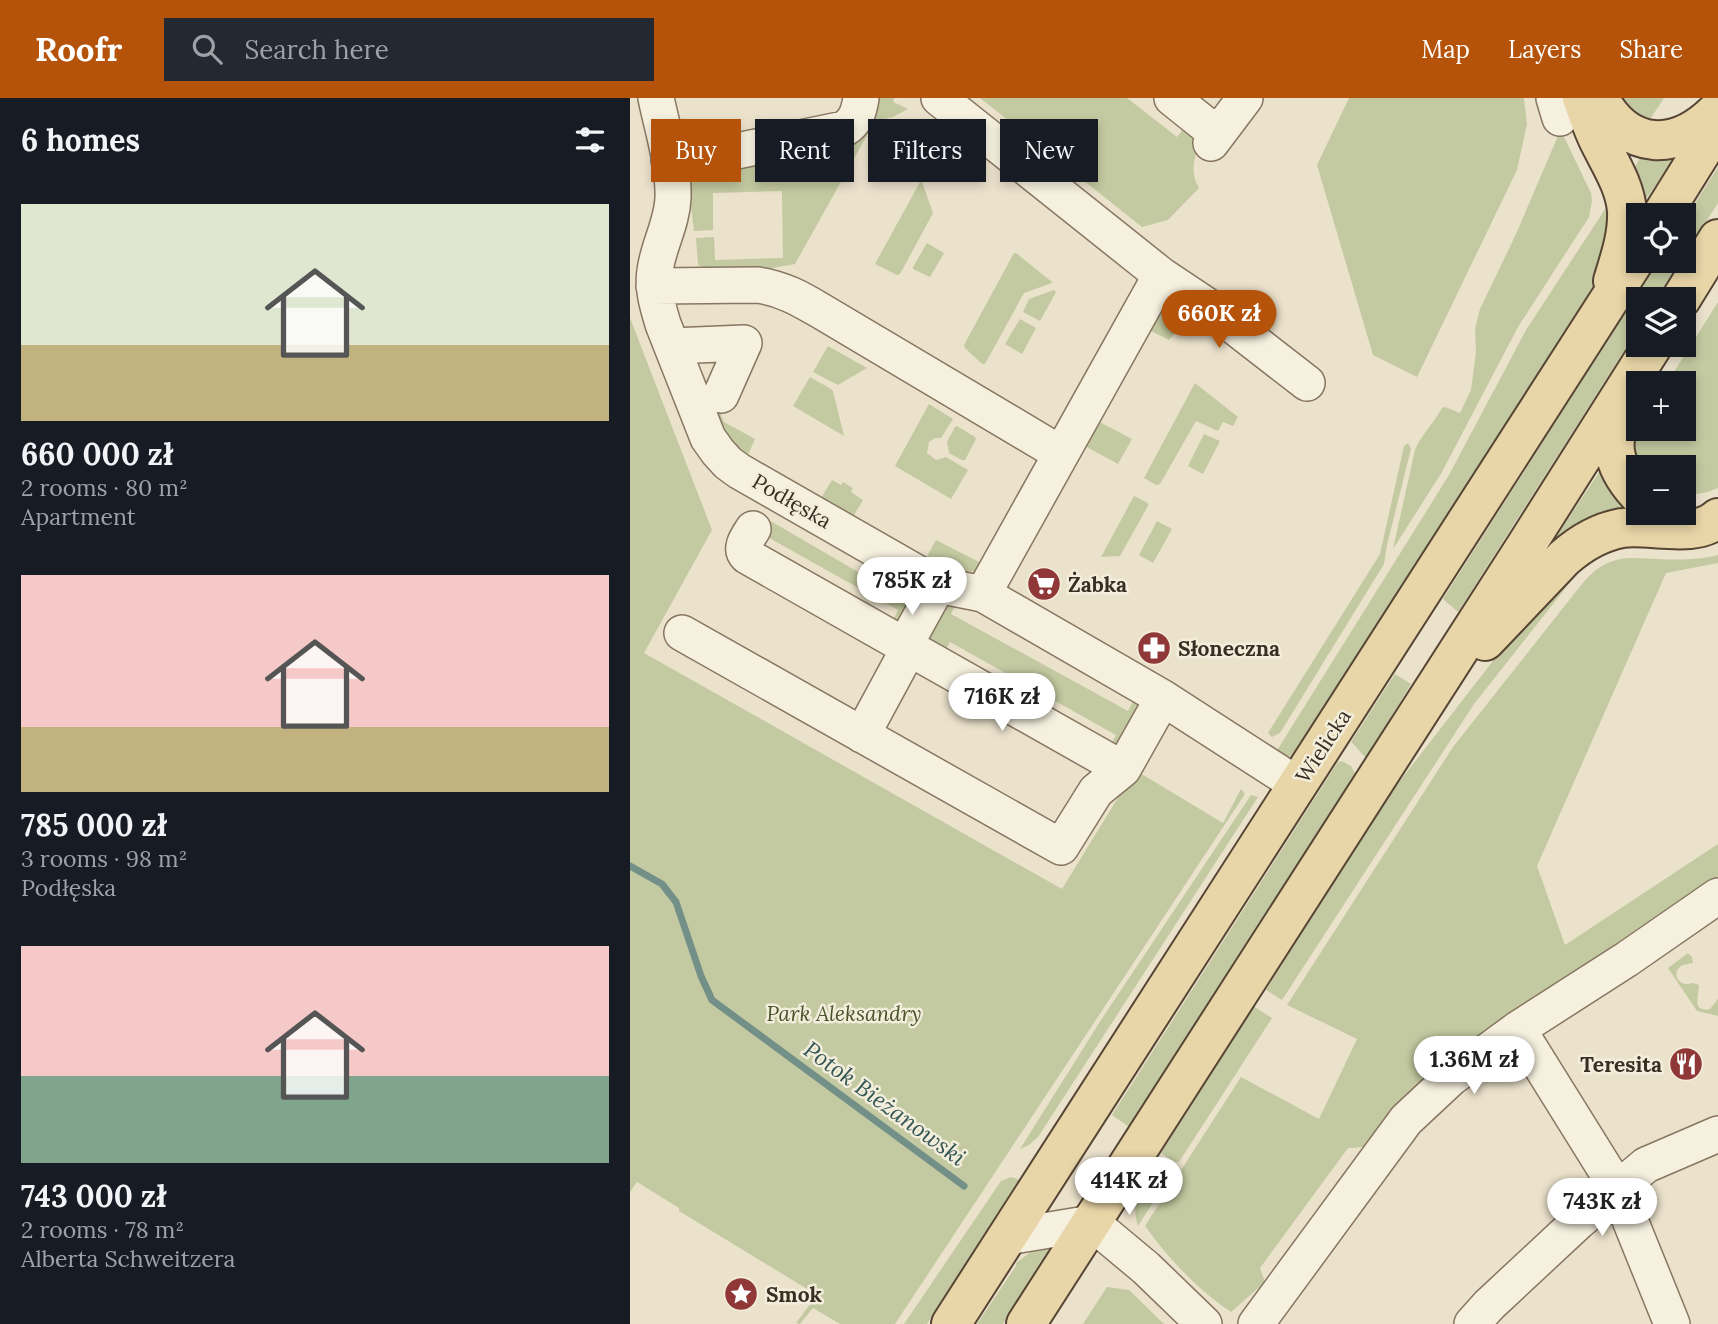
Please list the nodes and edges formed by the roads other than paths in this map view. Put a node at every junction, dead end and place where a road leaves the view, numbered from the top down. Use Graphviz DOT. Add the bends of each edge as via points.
graph roads {
  1 [pos="656,98"];
  2 [pos="861,98"];
  3 [pos="1172,98"];
  4 [pos="1245,98"];
  5 [pos="1599,98"];
  6 [pos="923,102"];
  7 [pos="1565,105"];
  8 [pos="1718,110"];
  9 [pos="660,119"];
  10 [pos="1718,125"];
  11 [pos="741,150"];
  12 [pos="671,182"];
  13 [pos="1669,203"];
  14 [pos="1718,239"];
  15 [pos="1626,273"];
  16 [pos="1161,275"];
  17 [pos="654,286"];
  18 [pos="1688,287"];
  19 [pos="1603,311"];
  20 [pos="672,346"];
  21 [pos="1307,383"];
  22 [pos="1626,388"];
  23 [pos="1626,391"];
  24 [pos="721,395"];
  25 [pos="1063,450"];
  26 [pos="1626,480"];
  27 [pos="1718,506"];
  28 [pos="1696,507"];
  29 [pos="1718,518"];
  30 [pos="753,529"];
  31 [pos="938,585"];
  32 [pos="983,594"];
  33 [pos="682,633"];
  34 [pos="909,648"];
  35 [pos="1163,698"];
  36 [pos="1427,700"];
  37 [pos="862,735"];
  38 [pos="1123,769"];
  39 [pos="1298,785"];
  40 [pos="1718,896"];
  41 [pos="1518,1028"];
  42 [pos="1718,1134"];
  43 [pos="1617,1188"];
  44 [pos="1092,1223"];
  45 [pos="1007,1237"];
  46 [pos="951,1324"];
  47 [pos="1026,1324"];
  48 [pos="1204,1324"];
  49 [pos="1256,1324"];
  50 [pos="1472,1324"];
  51 [pos="1672,1324"];
  1 -- 9 [label="street, Podłęska"];
  2 -- 11 [label="street" via="856,117 844,129"];
  3 -- 4 [label="street" via="1214,138"];
  5 -- 8 [label="main road" via="1623,128 1657,141 1693,131"];
  6 -- 16 [label="street"];
  7 -- 19 [label="main road" via="1597,136 1627,211 1623,250"];
  10 -- 13 [label="main road"];
  12 -- 17 [label="street, Podłęska" via="672,206"];
  14 -- 18 [label="main road"];
  15 -- 19 [label="main road, Wielicka"];
  16 -- 21 [label="street"];
  16 -- 25 [label="street"];
  17 -- 20 [label="street, Podłęska"];
  17 -- 25 [label="street" via="758,285 784,291 1048,446"];
  19 -- 39 [label="main road, Wielicka"];
  20 -- 24 [label="street" via="744,343"];
  20 -- 31 [label="street, Podłęska" via="708,438 728,463"];
  22 -- 36 [label="main road"];
  23 -- 26 [label="main road" via="1614,449"];
  25 -- 32 [label="street"];
  27 -- 28 [label="main road"];
  29 -- 36 [label="main road" via="1690,529 1620,529 1577,547"];
  30 -- 34 [label="street" via="743,548 747,556"];
  31 -- 32 [label="street, Podłęska"];
  31 -- 34 [label="street" via="911,634"];
  32 -- 35 [label="street, Podłęska"];
  33 -- 37 [label="street"];
  34 -- 37 [label="street"];
  34 -- 38 [label="street"];
  35 -- 38 [label="street"];
  35 -- 39 [label="street, Podłęska"];
  36 -- 44 [label="main road"];
  37 -- 38 [label="street" via="1061,846 1096,791"];
  39 -- 45 [label="main road, Wielicka"];
  40 -- 41 [label="street"];
  41 -- 43 [label="street"];
  41 -- 49 [label="street" via="1451,1078 1406,1120"];
  42 -- 43 [label="street" via="1646,1165"];
  43 -- 50 [label="street"];
  43 -- 51 [label="street"];
  44 -- 45 [label="street"];
  44 -- 47 [label="main road"];
  44 -- 48 [label="street"];
  45 -- 46 [label="main road, Wielicka"];
}
